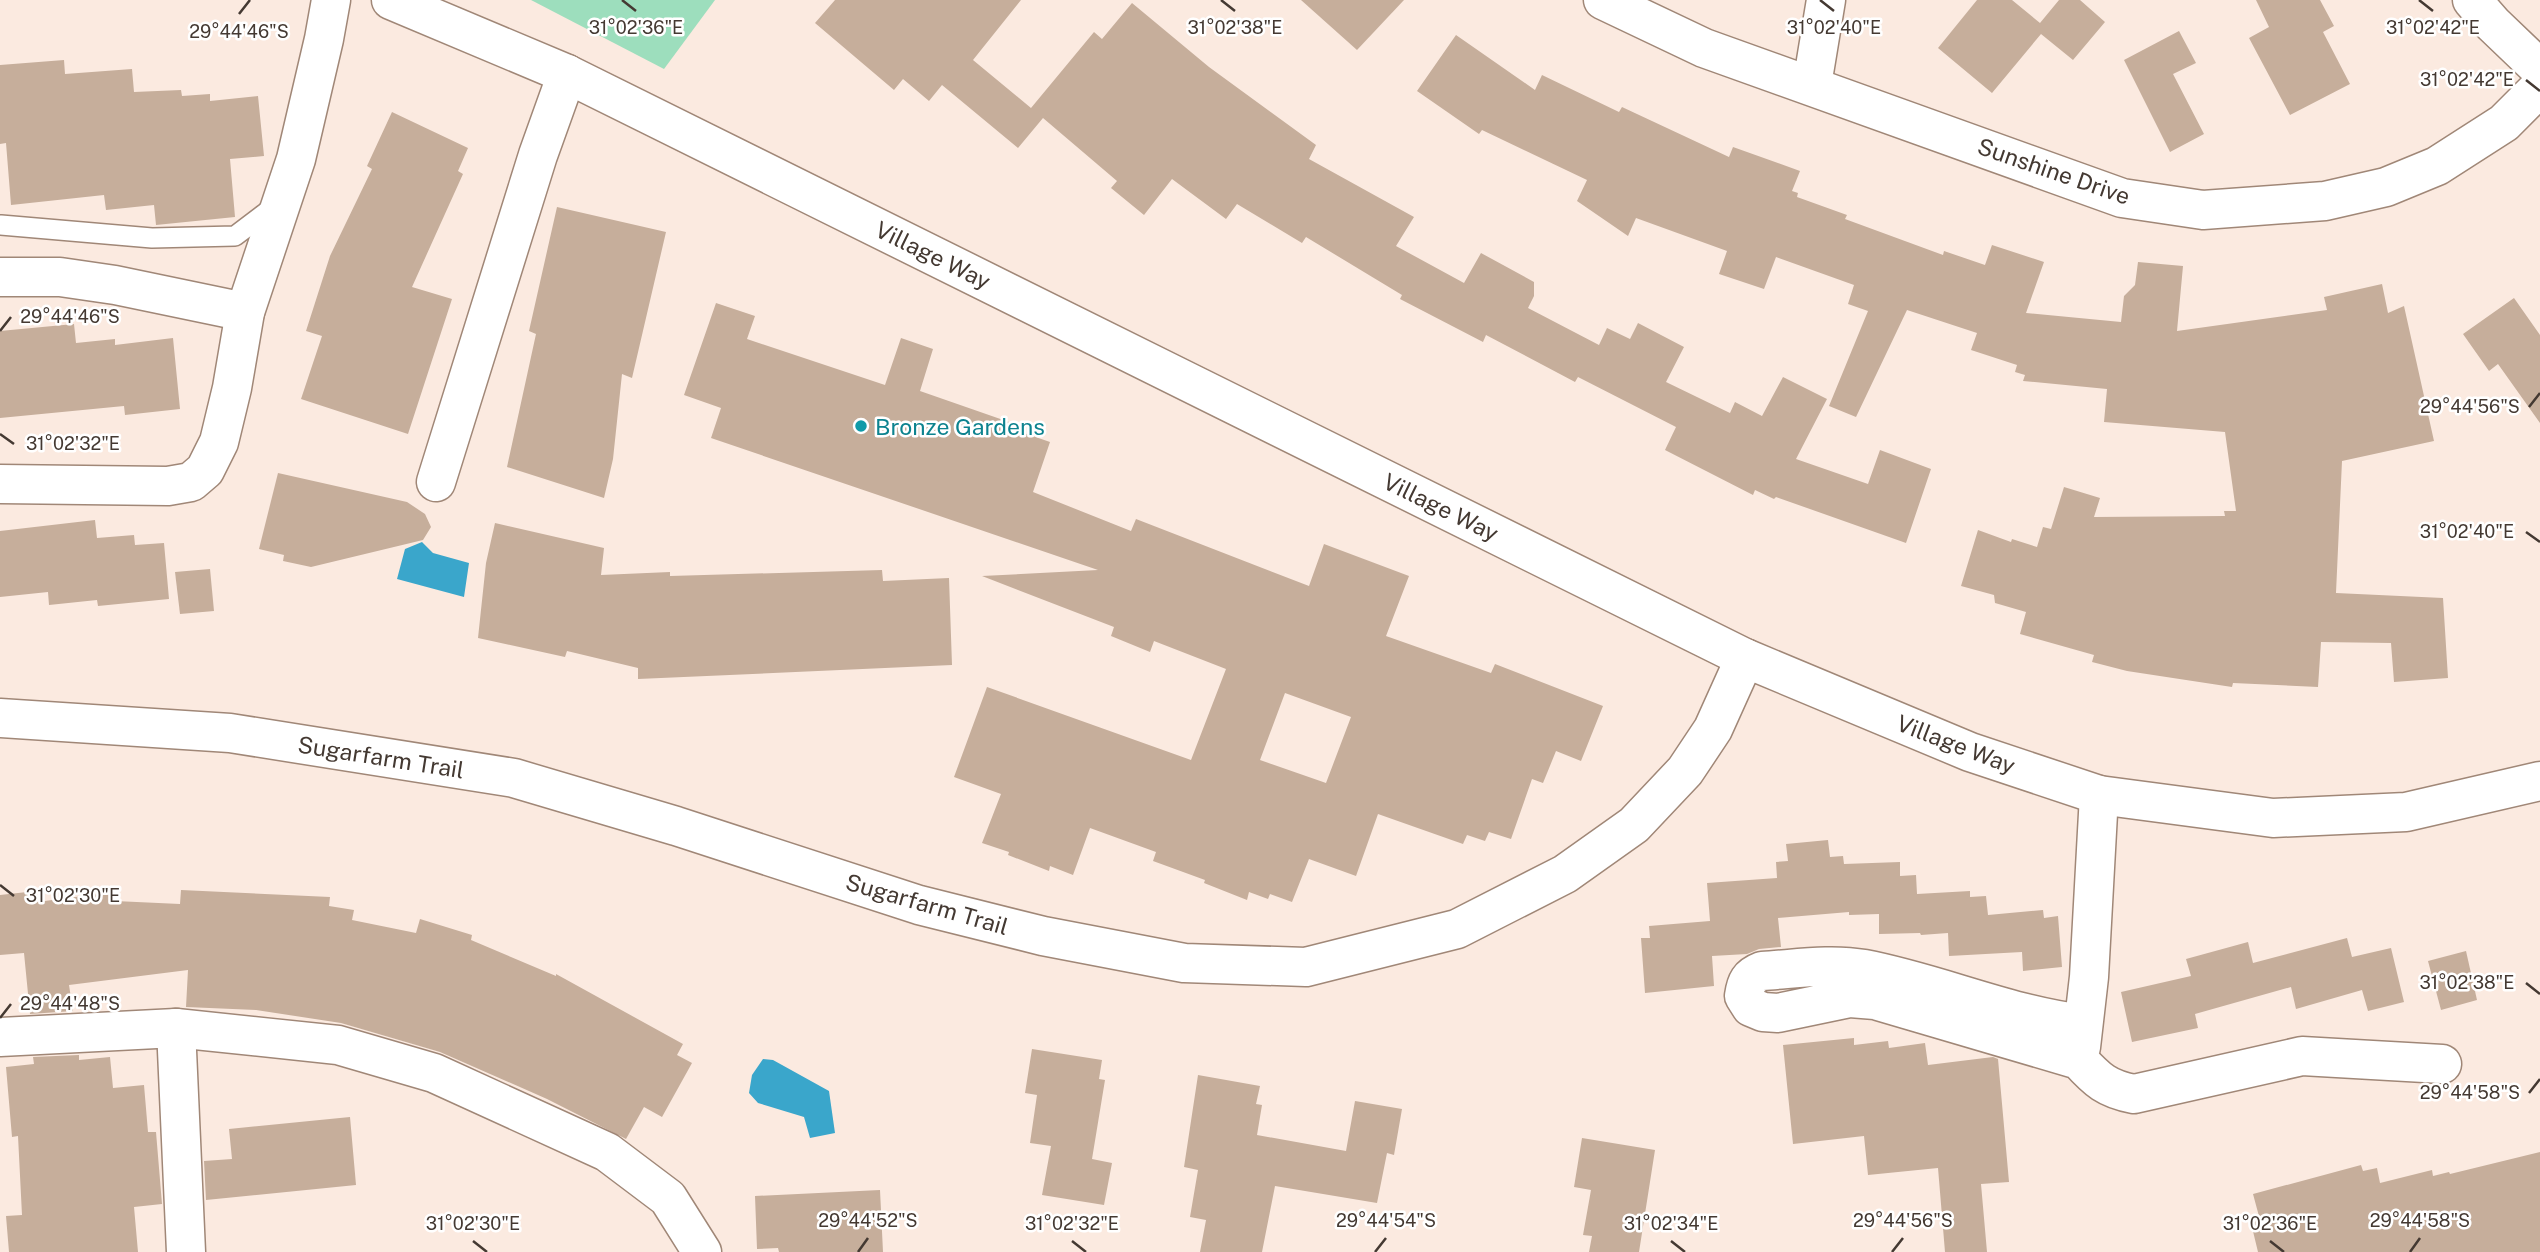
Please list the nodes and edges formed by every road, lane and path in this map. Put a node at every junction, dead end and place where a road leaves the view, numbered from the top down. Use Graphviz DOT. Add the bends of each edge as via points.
graph roads {
  1 [pos="331,0"];
  2 [pos="391,0"];
  3 [pos="1603,0"];
  4 [pos="1826,0"];
  5 [pos="2472,0"];
  6 [pos="2540,69"];
  7 [pos="566,74"];
  8 [pos="1812,85"];
  9 [pos="2540,87"];
  10 [pos="283,200"];
  11 [pos="1,225"];
  12 [pos="0,277"];
  13 [pos="245,312"];
  14 [pos="436,482"];
  15 [pos="0,484"];
  16 [pos="1745,658"];
  17 [pos="0,718"];
  18 [pos="2540,780"];
  19 [pos="2099,795"];
  20 [pos="176,1028"];
  21 [pos="0,1037"];
  22 [pos="2081,1042"];
  23 [pos="2442,1064"];
  24 [pos="186,1252"];
  25 [pos="702,1252"];
  1 -- 10 [label="street" via="312,95"];
  2 -- 7 [label="street, Village Way"];
  3 -- 8 [label="street, Sunshine Drive" via="1704,48"];
  4 -- 8 [label="street"];
  5 -- 6 [label="street"];
  7 -- 14 [label="street"];
  7 -- 16 [label="street, Village Way"];
  8 -- 9 [label="street, Sunshine Drive" via="2122,198 2203,210 2325,201 2386,187 2437,166 2504,123"];
  10 -- 11 [label="lane" via="235,236 152,237"];
  10 -- 13 [label="street"];
  12 -- 13 [label="street" via="60,276"];
  13 -- 15 [label="street" via="219,442 205,470 191,482 168,486"];
  16 -- 17 [label="street, Sugarfarm Trail" via="1713,729 1685,771 1634,825 1564,874 1457,929 1306,967 1184,963 1043,936 919,905 514,778 230,733"];
  16 -- 19 [label="street, Village Way" via="1970,752"];
  18 -- 19 [label="street, Village Way" via="2406,812 2273,818"];
  19 -- 22 [label="street"];
  20 -- 21 [label="street"];
  20 -- 24 [label="street"];
  20 -- 25 [label="street" via="338,1045 434,1073 607,1152 668,1198"];
  22 -- 22 [label="street" via="1875,1000 1850,998 1763,1013 1751,1007 1744,996 1751,976 1762,971 1842,967 1894,976 2024,1014"];
  22 -- 23 [label="street" via="2097,1079 2114,1090 2134,1094 2302,1056"];
}
